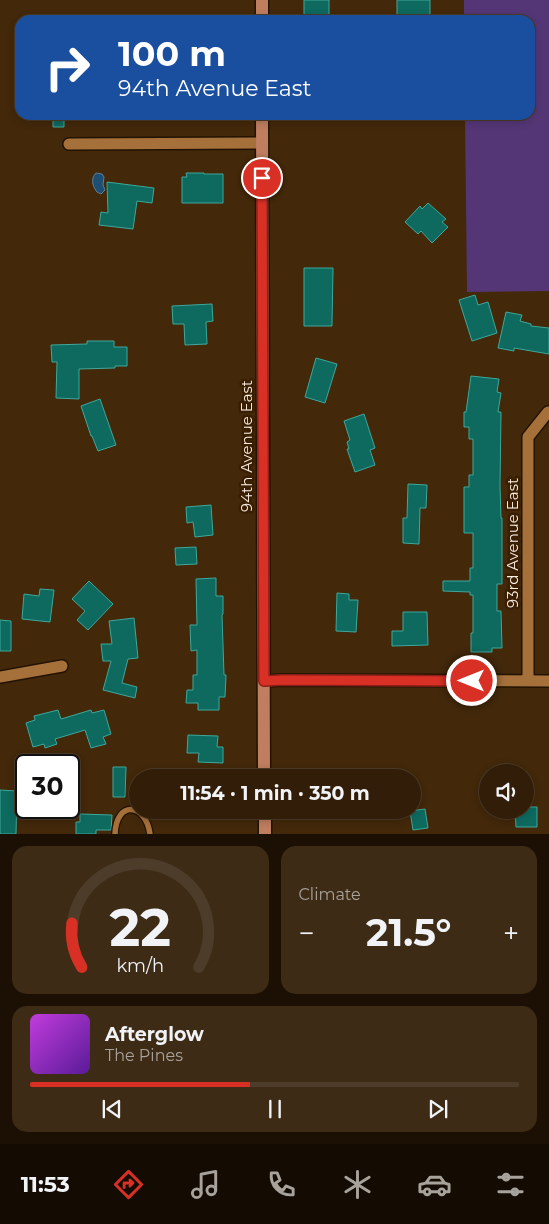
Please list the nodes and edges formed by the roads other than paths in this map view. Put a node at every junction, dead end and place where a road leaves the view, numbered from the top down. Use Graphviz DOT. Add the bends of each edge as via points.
graph roads {
  1 [pos="262,0"];
  2 [pos="262,15"];
  3 [pos="262,120"];
  4 [pos="262,143"];
  5 [pos="69,144"];
  6 [pos="548,412"];
  7 [pos="62,666"];
  8 [pos="0,677"];
  9 [pos="264,681"];
  10 [pos="528,681"];
  11 [pos="549,681"];
  12 [pos="264,769"];
  13 [pos="264,819"];
  14 [pos="114,834"];
  15 [pos="150,834"];
  16 [pos="265,834"];
  1 -- 2 [label="main road"];
  3 -- 4 [label="main road, 94th Avenue East"];
  4 -- 5 [label="street"];
  4 -- 9 [label="main road, 94th Avenue East"];
  6 -- 10 [label="street, 93rd Avenue East" via="528,437"];
  7 -- 8 [label="street"];
  9 -- 10 [label="street"];
  9 -- 12 [label="main road, 94th Avenue East"];
  10 -- 11 [label="street"];
  13 -- 16 [label="main road"];
  14 -- 15 [label="lane" via="117,819 130,809 144,817"];
}
